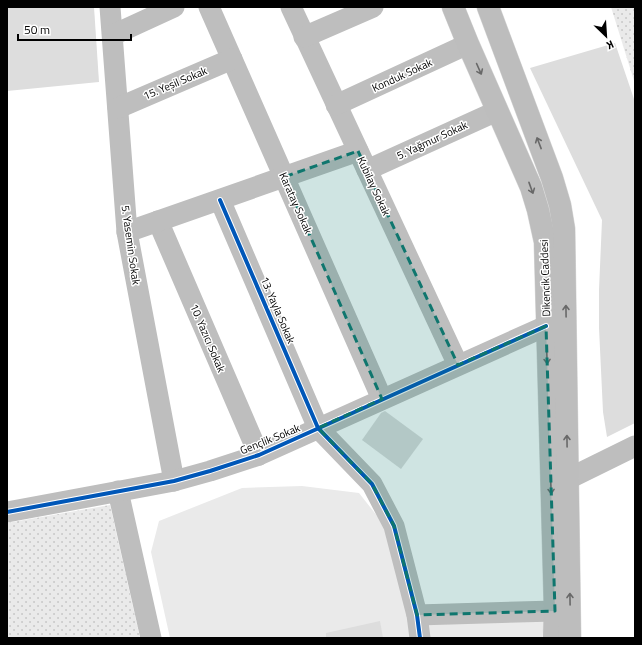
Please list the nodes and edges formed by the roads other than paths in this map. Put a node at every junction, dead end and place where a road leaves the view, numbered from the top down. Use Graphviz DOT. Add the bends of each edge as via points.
graph roads {
  1 [pos="110,7"];
  2 [pos="174,7"];
  3 [pos="209,7"];
  4 [pos="291,7"];
  5 [pos="453,7"];
  6 [pos="488,7"];
  7 [pos="370,8"];
  8 [pos="113,35"];
  9 [pos="304,37"];
  10 [pos="468,44"];
  11 [pos="232,59"];
  12 [pos="336,105"];
  13 [pos="118,108"];
  14 [pos="497,111"];
  15 [pos="358,151"];
  16 [pos="367,170"];
  17 [pos="284,178"];
  18 [pos="220,200"];
  19 [pos="158,221"];
  20 [pos="127,232"];
  21 [pos="546,326"];
  22 [pos="458,366"];
  23 [pos="382,399"];
  24 [pos="318,428"];
  25 [pos="635,446"];
  26 [pos="259,455"];
  27 [pos="568,479"];
  28 [pos="174,481"];
  29 [pos="118,491"];
  30 [pos="7,512"];
  31 [pos="555,612"];
  32 [pos="417,615"];
  33 [pos="151,638"];
  34 [pos="420,638"];
  35 [pos="554,638"];
  36 [pos="570,638"];
  1 -- 8 [label="street, 5. Yasemin Sokak"];
  2 -- 8 [label="street"];
  3 -- 11 [label="street, Karatay Sokak"];
  4 -- 9 [label="street, Kubilay Sokak"];
  5 -- 10 [label="main road, Dikencik Caddesi"];
  27 -- 6 [label="main road, Dikencik Caddesi, one-way" via="564,236 560,206 552,178"];
  7 -- 9 [label="street"];
  8 -- 13 [label="street, 5. Yasemin Sokak"];
  9 -- 12 [label="street, Kubilay Sokak"];
  10 -- 12 [label="street, Konduk Sokak"];
  10 -- 14 [label="main road, Dikencik Caddesi, one-way"];
  11 -- 13 [label="street, 15. Yeşil Sokak"];
  11 -- 17 [label="street, Karatay Sokak"];
  12 -- 15 [label="street, Kubilay Sokak"];
  13 -- 20 [label="street, 5. Yasemin Sokak"];
  14 -- 16 [label="street, 5. Yağmur Sokak"];
  14 -- 21 [label="main road, Dikencik Caddesi, one-way" via="531,187 538,210 545,242"];
  15 -- 16 [label="street, Kubilay Sokak"];
  15 -- 17 [label="street"];
  16 -- 22 [label="street, Kubilay Sokak"];
  17 -- 18 [label="street"];
  17 -- 23 [label="street, Karatay Sokak"];
  18 -- 19 [label="street"];
  18 -- 24 [label="street, 13. Yayla Sokak"];
  19 -- 20 [label="street"];
  19 -- 26 [label="street, 10. Yazıcı Sokak"];
  20 -- 28 [label="street, 5. Yasemin Sokak"];
  21 -- 22 [label="street, Gençlik Sokak"];
  21 -- 31 [label="main road, Dikencik Caddesi, one-way"];
  22 -- 23 [label="street, Gençlik Sokak"];
  23 -- 24 [label="street, Gençlik Sokak"];
  24 -- 26 [label="street, Gençlik Sokak"];
  24 -- 32 [label="street" via="372,484 394,526"];
  25 -- 27 [label="street"];
  26 -- 28 [label="street, Gençlik Sokak"];
  36 -- 27 [label="main road, Dikencik Caddesi, one-way"];
  28 -- 29 [label="street, Gençlik Sokak"];
  29 -- 30 [label="street, Gençlik Sokak"];
  29 -- 33 [label="street"];
  31 -- 32 [label="street"];
  31 -- 35 [label="main road, Dikencik Caddesi"];
  32 -- 34 [label="street"];
}
